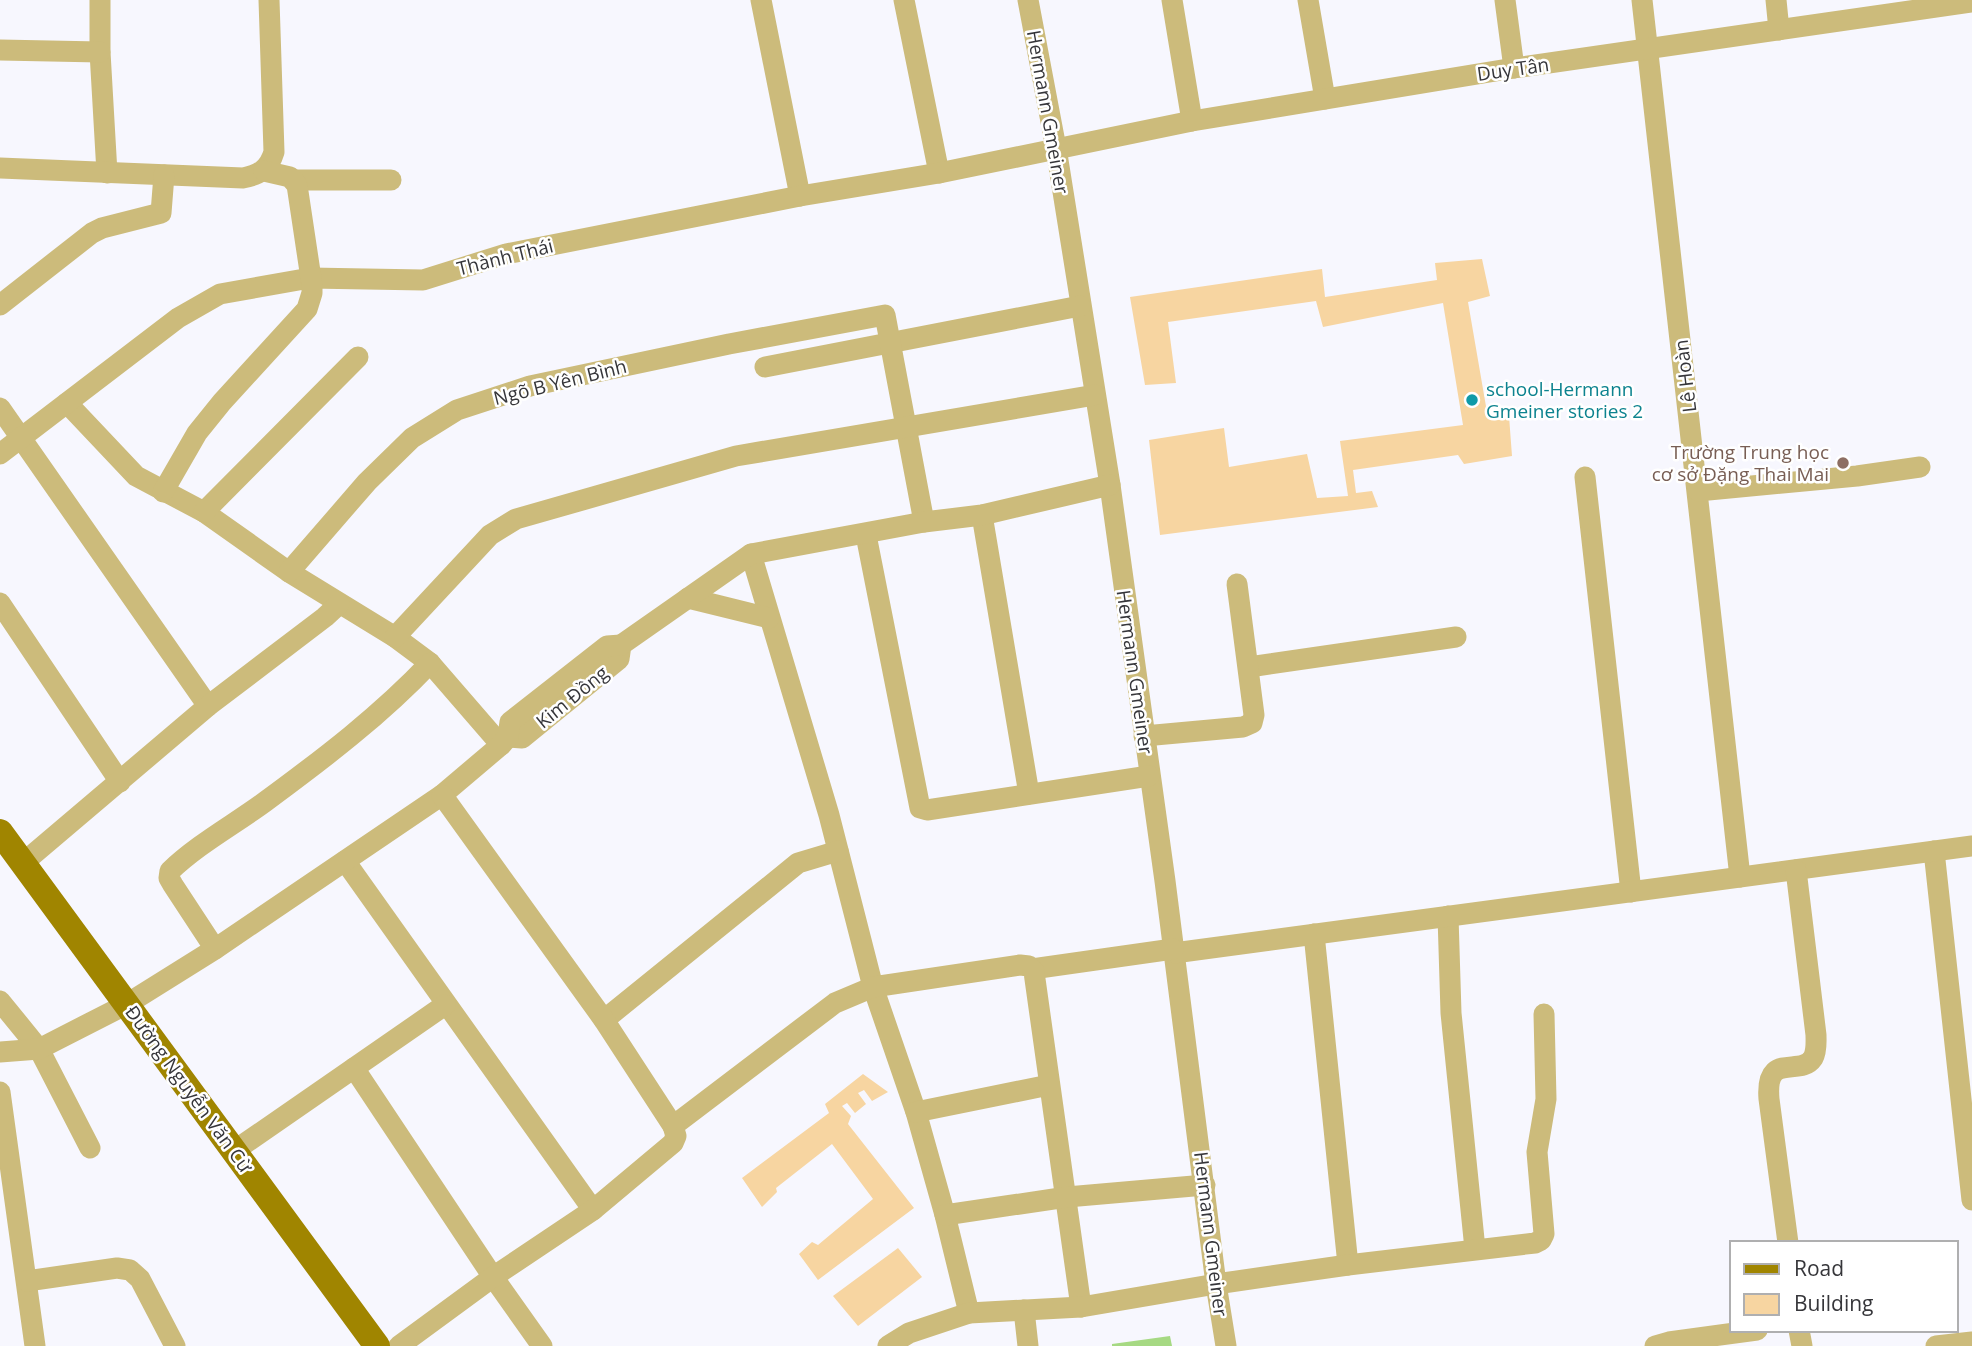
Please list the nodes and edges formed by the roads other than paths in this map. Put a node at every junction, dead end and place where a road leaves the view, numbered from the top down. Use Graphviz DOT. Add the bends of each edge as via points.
graph roads {
  1 [pos="100,0"];
  2 [pos="269,0"];
  3 [pos="761,0"];
  4 [pos="904,0"];
  5 [pos="1028,0"];
  6 [pos="1172,0"];
  7 [pos="1307,0"];
  8 [pos="1505,0"];
  9 [pos="1642,0"];
  10 [pos="1776,0"];
  11 [pos="1972,2"];
  12 [pos="1779,30"];
  13 [pos="0,50"];
  14 [pos="1648,50"];
  15 [pos="100,52"];
  16 [pos="1514,68"];
  17 [pos="1325,99"];
  18 [pos="1192,121"];
  19 [pos="1056,148"];
  20 [pos="0,168"];
  21 [pos="264,171"];
  22 [pos="107,173"];
  23 [pos="939,173"];
  24 [pos="164,175"];
  25 [pos="295,180"];
  26 [pos="391,180"];
  27 [pos="800,196"];
  28 [pos="310,278"];
  29 [pos="0,305"];
  30 [pos="1080,306"];
  31 [pos="891,341"];
  32 [pos="358,357"];
  33 [pos="765,367"];
  34 [pos="1095,395"];
  35 [pos="67,403"];
  36 [pos="0,408"];
  37 [pos="906,427"];
  38 [pos="22,437"];
  39 [pos="0,454"];
  40 [pos="1920,467"];
  41 [pos="1585,477"];
  42 [pos="1110,485"];
  43 [pos="1698,491"];
  44 [pos="163,492"];
  45 [pos="204,512"];
  46 [pos="982,515"];
  47 [pos="924,522"];
  48 [pos="866,535"];
  49 [pos="751,554"];
  50 [pos="289,572"];
  51 [pos="1237,584"];
  52 [pos="688,598"];
  53 [pos="0,603"];
  54 [pos="339,604"];
  55 [pos="769,618"];
  56 [pos="1456,637"];
  57 [pos="395,638"];
  58 [pos="430,663"];
  59 [pos="1249,667"];
  60 [pos="208,706"];
  61 [pos="1144,736"];
  62 [pos="504,741"];
  63 [pos="1149,776"];
  64 [pos="120,782"];
  65 [pos="1029,794"];
  66 [pos="442,795"];
  67 [pos="0,832"];
  68 [pos="1972,846"];
  69 [pos="838,851"];
  70 [pos="1934,852"];
  71 [pos="345,861"];
  72 [pos="23,863"];
  73 [pos="1796,870"];
  74 [pos="1740,877"];
  75 [pos="1631,892"];
  76 [pos="1448,916"];
  77 [pos="1314,934"];
  78 [pos="215,949"];
  79 [pos="1173,951"];
  80 [pos="1032,969"];
  81 [pos="873,987"];
  82 [pos="0,1002"];
  83 [pos="127,1004"];
  84 [pos="445,1005"];
  85 [pos="1545,1014"];
  86 [pos="604,1020"];
  87 [pos="39,1049"];
  88 [pos="0,1052"];
  89 [pos="354,1068"];
  90 [pos="1049,1084"];
  91 [pos="0,1093"];
  92 [pos="916,1112"];
  93 [pos="673,1126"];
  94 [pos="90,1148"];
  95 [pos="234,1151"];
  96 [pos="1205,1185"];
  97 [pos="6,1188"];
  98 [pos="1067,1197"];
  99 [pos="1972,1200"];
  100 [pos="593,1210"];
  101 [pos="945,1215"];
  102 [pos="1788,1241"];
  103 [pos="1475,1249"];
  104 [pos="1348,1265"];
  105 [pos="493,1277"];
  106 [pos="27,1281"];
  107 [pos="1216,1284"];
  108 [pos="1081,1307"];
  109 [pos="1024,1310"];
  110 [pos="969,1313"];
  111 [pos="1742,1332"];
  112 [pos="1972,1342"];
  113 [pos="35,1346"];
  114 [pos="175,1346"];
  115 [pos="377,1346"];
  116 [pos="399,1346"];
  117 [pos="542,1346"];
  118 [pos="888,1346"];
  119 [pos="1028,1346"];
  120 [pos="1226,1346"];
  121 [pos="1655,1346"];
  122 [pos="1936,1346"];
  1 -- 15 [label="street"];
  2 -- 21 [label="street" via="274,152"];
  3 -- 27 [label="street"];
  4 -- 23 [label="street"];
  5 -- 19 [label="street, Hermann Gmeiner"];
  6 -- 18 [label="street"];
  7 -- 17 [label="street"];
  8 -- 16 [label="street"];
  9 -- 14 [label="street, Lê Hoàn"];
  10 -- 12 [label="street"];
  11 -- 12 [label="street, Duy Tân"];
  12 -- 14 [label="street, Duy Tân"];
  13 -- 15 [label="street"];
  14 -- 16 [label="street, Duy Tân"];
  14 -- 43 [label="street, Lê Hoàn"];
  15 -- 22 [label="street"];
  16 -- 17 [label="street, Duy Tân"];
  17 -- 18 [label="street, Duy Tân"];
  18 -- 19 [label="street, Duy Tân"];
  19 -- 23 [label="street, Thành Thái"];
  19 -- 30 [label="street, Hermann Gmeiner"];
  20 -- 22 [label="street"];
  21 -- 24 [label="street" via="243,178"];
  21 -- 25 [label="street"];
  22 -- 24 [label="street"];
  23 -- 27 [label="street, Thành Thái"];
  24 -- 29 [label="street" via="160,213 92,233"];
  25 -- 26 [label="street"];
  25 -- 28 [label="street"];
  27 -- 28 [label="street, Thành Thái" via="506,254 423,280"];
  28 -- 35 [label="street, Thành Thái" via="220,294 178,318"];
  28 -- 44 [label="street" via="307,309 197,433"];
  30 -- 31 [label="street"];
  30 -- 34 [label="street, Hermann Gmeiner"];
  31 -- 33 [label="street"];
  31 -- 37 [label="street"];
  31 -- 50 [label="street, Ngõ B Yên Bình" via="886,315 530,386 457,410 412,438"];
  32 -- 45 [label="street"];
  34 -- 37 [label="street"];
  34 -- 42 [label="street, Hermann Gmeiner"];
  35 -- 38 [label="street, Thành Thái"];
  35 -- 44 [label="street" via="136,476"];
  36 -- 38 [label="street"];
  37 -- 47 [label="street"];
  37 -- 57 [label="street" via="736,456 516,519 490,535"];
  38 -- 39 [label="street, Thành Thái"];
  38 -- 60 [label="street"];
  40 -- 43 [label="street"];
  41 -- 75 [label="street"];
  42 -- 46 [label="street, Kim Đồng"];
  42 -- 61 [label="street, Hermann Gmeiner"];
  43 -- 74 [label="street, Lê Hoàn"];
  44 -- 45 [label="street"];
  45 -- 50 [label="street"];
  46 -- 47 [label="street, Kim Đồng"];
  46 -- 65 [label="street"];
  47 -- 48 [label="street, Kim Đồng"];
  48 -- 49 [label="street, Kim Đồng"];
  48 -- 65 [label="street" via="920,808"];
  49 -- 52 [label="street, Kim Đồng"];
  49 -- 55 [label="street"];
  50 -- 54 [label="street"];
  51 -- 59 [label="street"];
  52 -- 55 [label="street"];
  52 -- 62 [label="street, Kim Đồng" via="621,645 607,646 554,700 510,722"];
  53 -- 64 [label="street"];
  54 -- 57 [label="street"];
  54 -- 60 [label="street"];
  55 -- 69 [label="street"];
  56 -- 59 [label="street"];
  57 -- 58 [label="street"];
  58 -- 62 [label="street"];
  58 -- 78 [label="street" via="362,727 170,871 173,885"];
  59 -- 61 [label="street" via="1254,715 1249,725"];
  60 -- 64 [label="street"];
  61 -- 63 [label="street, Hermann Gmeiner"];
  62 -- 66 [label="street"];
  63 -- 65 [label="street"];
  63 -- 79 [label="street, Hermann Gmeiner"];
  64 -- 72 [label="street"];
  66 -- 71 [label="street"];
  66 -- 86 [label="street"];
  67 -- 72 [label="main road, Đường Nguyễn Văn Cừ"];
  68 -- 70 [label="street"];
  69 -- 81 [label="street"];
  69 -- 86 [label="street" via="798,863"];
  70 -- 73 [label="street"];
  70 -- 99 [label="street"];
  71 -- 78 [label="street"];
  71 -- 84 [label="street"];
  72 -- 83 [label="main road, Đường Nguyễn Văn Cừ"];
  73 -- 74 [label="street"];
  73 -- 102 [label="street" via="1816,1035 1812,1060 1778,1070 1769,1080"];
  74 -- 75 [label="street"];
  75 -- 76 [label="street"];
  76 -- 77 [label="street"];
  76 -- 103 [label="street" via="1451,1013"];
  77 -- 79 [label="street"];
  77 -- 104 [label="street"];
  78 -- 83 [label="street"];
  79 -- 80 [label="street"];
  79 -- 96 [label="street, Hermann Gmeiner"];
  80 -- 81 [label="street" via="1020,965"];
  80 -- 90 [label="street"];
  81 -- 92 [label="street"];
  81 -- 93 [label="street" via="835,1003"];
  82 -- 87 [label="street"];
  83 -- 87 [label="street"];
  83 -- 95 [label="main road, Đường Nguyễn Văn Cừ"];
  84 -- 89 [label="street"];
  84 -- 100 [label="street"];
  85 -- 103 [label="street" via="1546,1099 1537,1153 1544,1234 1535,1243"];
  86 -- 93 [label="street"];
  87 -- 88 [label="street"];
  87 -- 94 [label="street"];
  89 -- 95 [label="street"];
  89 -- 105 [label="street"];
  90 -- 92 [label="street"];
  90 -- 98 [label="street"];
  91 -- 97 [label="street"];
  92 -- 101 [label="street"];
  93 -- 100 [label="street" via="673,1143"];
  95 -- 115 [label="main road, Đường Nguyễn Văn Cừ"];
  96 -- 98 [label="street"];
  96 -- 107 [label="street, Hermann Gmeiner"];
  97 -- 106 [label="street"];
  98 -- 101 [label="street"];
  98 -- 108 [label="street"];
  100 -- 105 [label="street"];
  101 -- 110 [label="street"];
  103 -- 104 [label="street"];
  104 -- 107 [label="street"];
  105 -- 116 [label="street"];
  105 -- 117 [label="street"];
  106 -- 113 [label="street"];
  106 -- 114 [label="street" via="130,1270 140,1279"];
  107 -- 108 [label="street"];
  107 -- 120 [label="street, Hermann Gmeiner"];
  108 -- 109 [label="street"];
  109 -- 110 [label="street"];
  109 -- 119 [label="street"];
  110 -- 118 [label="street" via="909,1333"];
  111 -- 121 [label="street"];
  112 -- 122 [label="street"];
}
